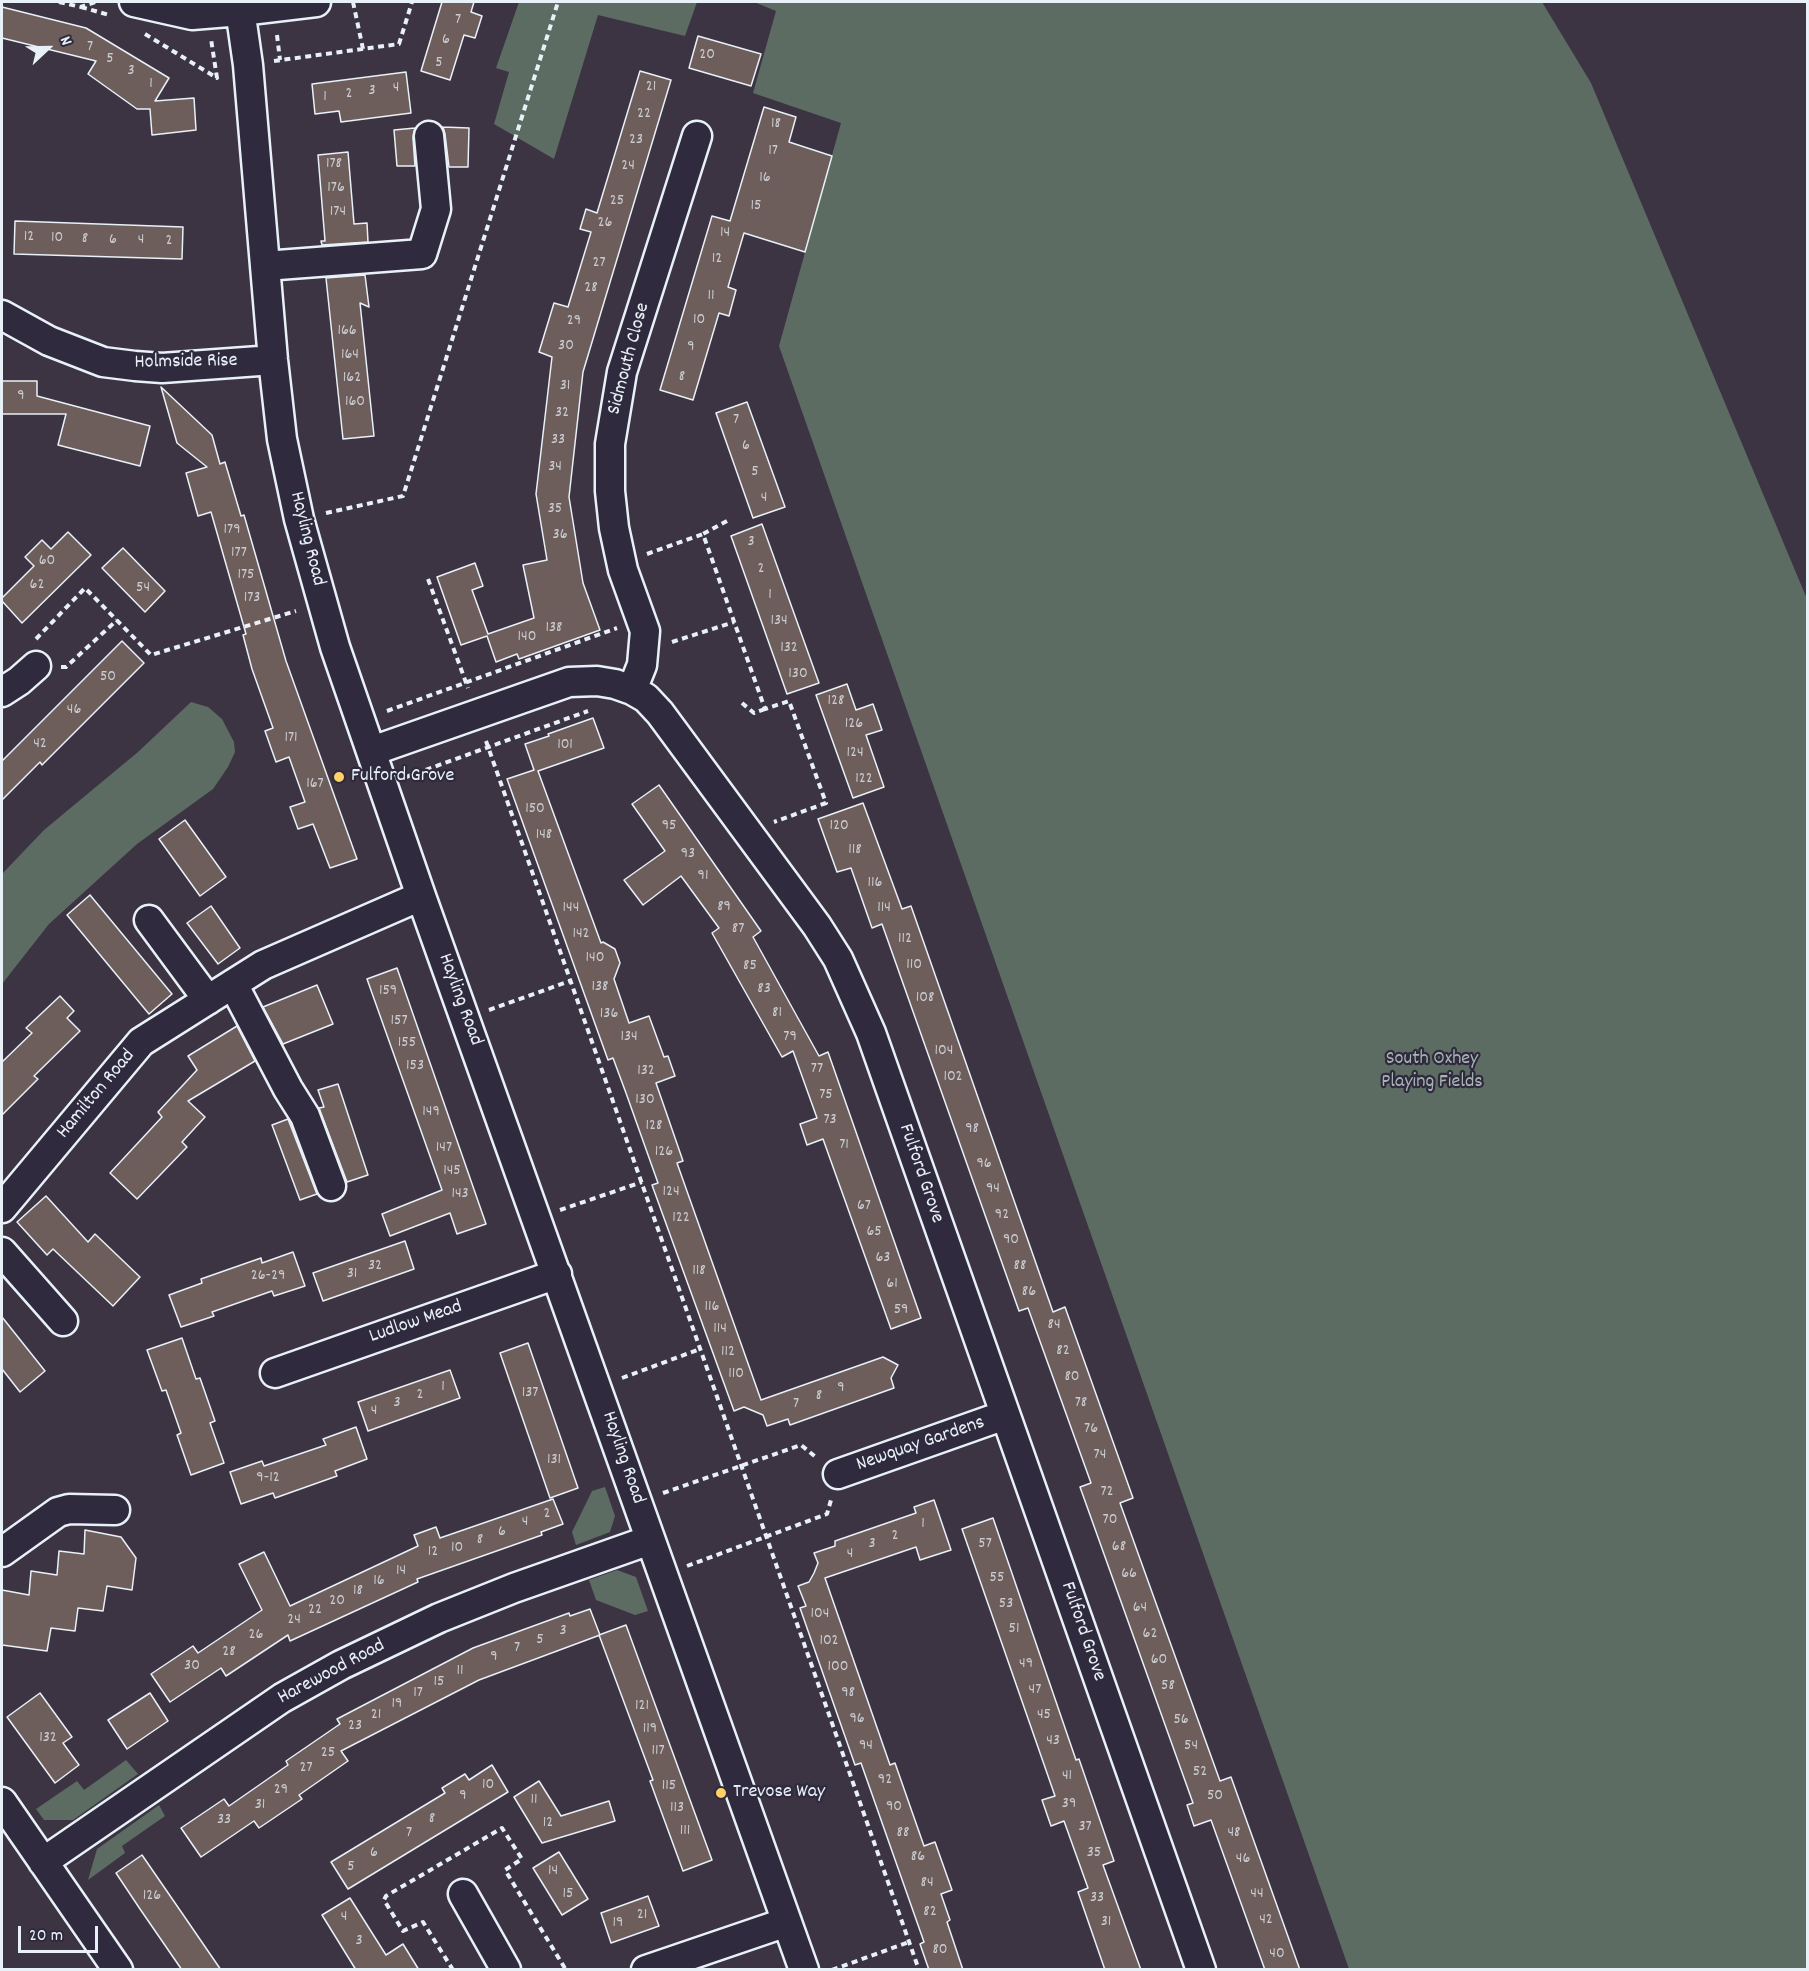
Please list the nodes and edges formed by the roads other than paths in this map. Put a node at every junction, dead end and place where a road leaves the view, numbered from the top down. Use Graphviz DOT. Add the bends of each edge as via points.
graph roads {
  1 [pos="316,2"];
  2 [pos="240,6"];
  3 [pos="128,16"];
  4 [pos="429,136"];
  5 [pos="697,136"];
  6 [pos="265,266"];
  7 [pos="2,315"];
  8 [pos="273,360"];
  9 [pos="36,666"];
  10 [pos="632,690"];
  11 [pos="2,692"];
  12 [pos="372,751"];
  13 [pos="421,896"];
  14 [pos="149,920"];
  15 [pos="233,984"];
  16 [pos="208,1000"];
  17 [pos="330,1186"];
  18 [pos="2,1208"];
  19 [pos="2,1252"];
  20 [pos="557,1274"];
  21 [pos="63,1321"];
  22 [pos="275,1373"];
  23 [pos="1005,1415"];
  24 [pos="838,1474"];
  25 [pos="115,1510"];
  26 [pos="650,1540"];
  27 [pos="2,1552"];
  28 [pos="2,1802"];
  29 [pos="43,1862"];
  30 [pos="463,1894"];
  31 [pos="787,1922"];
  32 [pos="118,1970"];
  33 [pos="506,1970"];
  34 [pos="646,1970"];
  35 [pos="804,1970"];
  36 [pos="1201,1970"];
  1 -- 2 [label="street"];
  2 -- 3 [label="street" via="208,14"];
  2 -- 6 [label="street, Hayling Road"];
  4 -- 6 [label="street" via="436,209 422,254"];
  5 -- 10 [label="street, Sidmouth Close" via="622,372 610,444 614,528 645,631 642,665"];
  6 -- 8 [label="street, Hayling Road"];
  7 -- 8 [label="street, Holmside Rise" via="49,341 104,362 162,368"];
  8 -- 12 [label="street, Hayling Road" via="282,439 299,519 335,647"];
  9 -- 11 [label="street"];
  10 -- 12 [label="street, Fulford Grove" via="597,681 569,682"];
  10 -- 23 [label="street, Fulford Grove" via="660,713 838,959 871,1033"];
  12 -- 13 [label="street, Hayling Road"];
  13 -- 15 [label="street, Hamilton Road" via="263,965"];
  13 -- 20 [label="street, Hayling Road"];
  14 -- 16 [label="street"];
  15 -- 16 [label="street, Hamilton Road"];
  15 -- 17 [label="street" via="305,1116"];
  16 -- 18 [label="street, Hamilton Road" via="141,1042"];
  19 -- 21 [label="street"];
  20 -- 22 [label="street, Ludlow Mead"];
  20 -- 26 [label="street, Hayling Road"];
  23 -- 24 [label="street, Newquay Gardens"];
  23 -- 36 [label="street, Fulford Grove"];
  25 -- 27 [label="street" via="58,1512"];
  26 -- 29 [label="street, Harewood Road" via="514,1588 341,1665 282,1698"];
  26 -- 31 [label="street, Hayling Road"];
  28 -- 29 [label="street"];
  29 -- 32 [label="street"];
  30 -- 33 [label="street"];
  31 -- 34 [label="street"];
  31 -- 35 [label="street, Hayling Road"];
}
